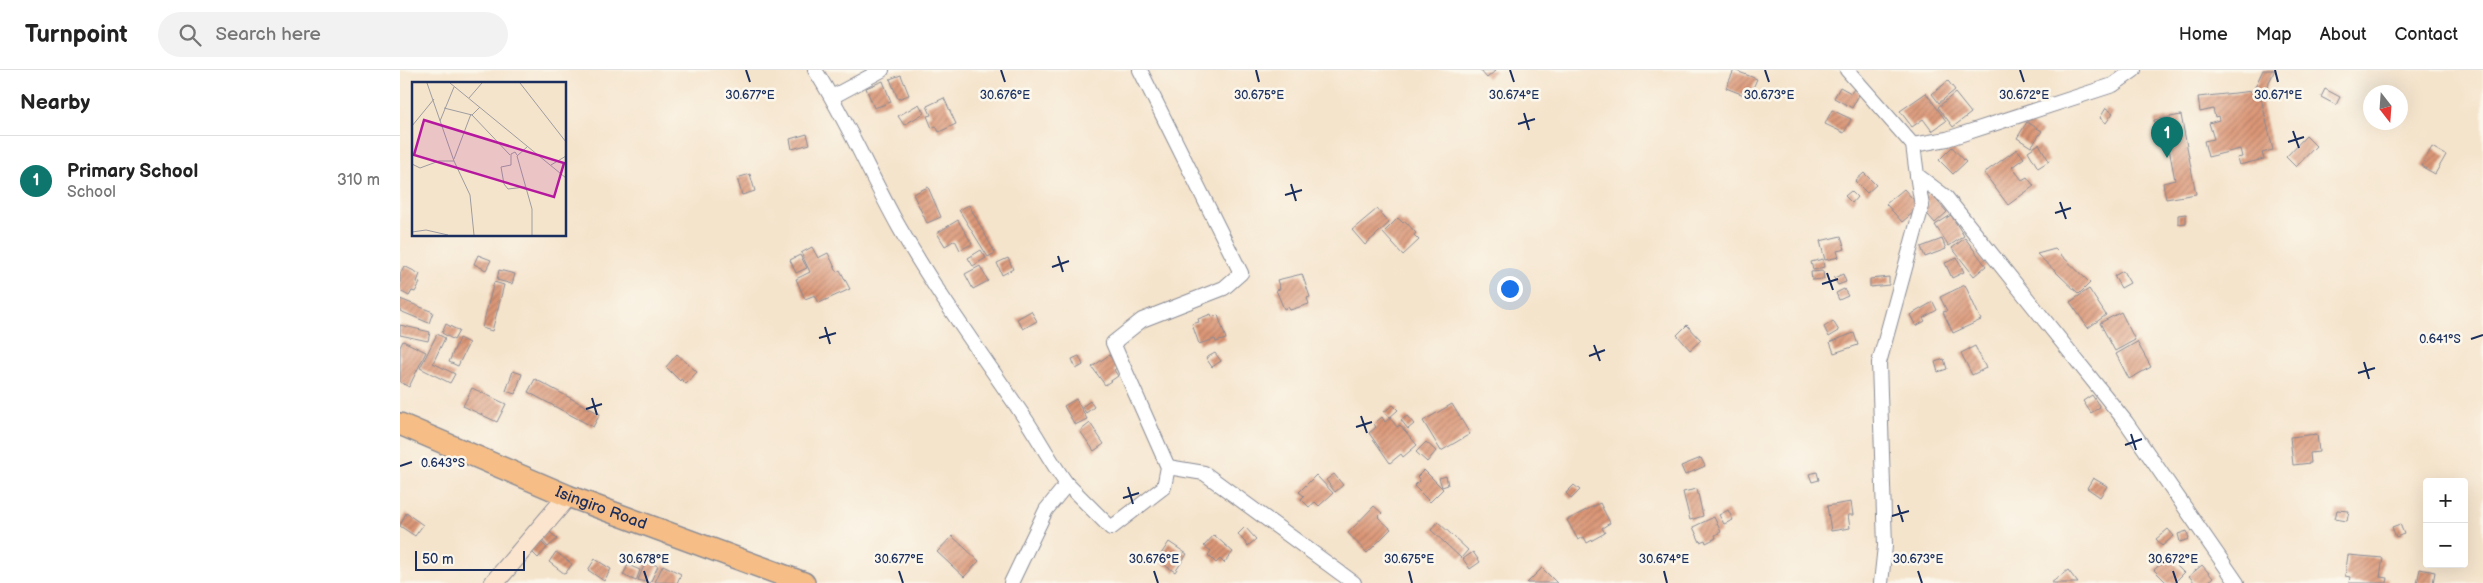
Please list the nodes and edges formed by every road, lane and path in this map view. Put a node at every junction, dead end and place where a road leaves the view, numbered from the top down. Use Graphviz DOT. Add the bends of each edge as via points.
graph roads {
  1 [pos="815,70"];
  2 [pos="882,70"];
  3 [pos="1140,70"];
  4 [pos="1847,70"];
  5 [pos="2134,70"];
  6 [pos="832,97"];
  7 [pos="1913,145"];
  8 [pos="1917,175"];
  9 [pos="400,424"];
  10 [pos="1168,467"];
  11 [pos="1066,484"];
  12 [pos="568,496"];
  13 [pos="494,583"];
  14 [pos="804,583"];
  15 [pos="1011,583"];
  16 [pos="1354,583"];
  17 [pos="1880,583"];
  18 [pos="2237,583"];
  1 -- 6 [label="street"];
  2 -- 6 [label="street"];
  3 -- 10 [label="street" via="1241,273 1224,288 1142,320 1113,343"];
  4 -- 7 [label="street"];
  5 -- 7 [label="street" via="2113,85 1947,139"];
  6 -- 11 [label="street" via="899,227 953,315 1024,416"];
  7 -- 8 [label="street"];
  8 -- 17 [label="street" via="1922,206 1879,362 1885,546"];
  8 -- 18 [label="street" via="1946,198 2126,422"];
  9 -- 12 [label="main road, Isingiro Road"];
  10 -- 11 [label="street" via="1164,487 1111,528"];
  10 -- 16 [label="street" via="1204,472"];
  11 -- 15 [label="street" via="1046,510"];
  12 -- 13 [label="street"];
  12 -- 14 [label="main road, Isingiro Road"];
}
